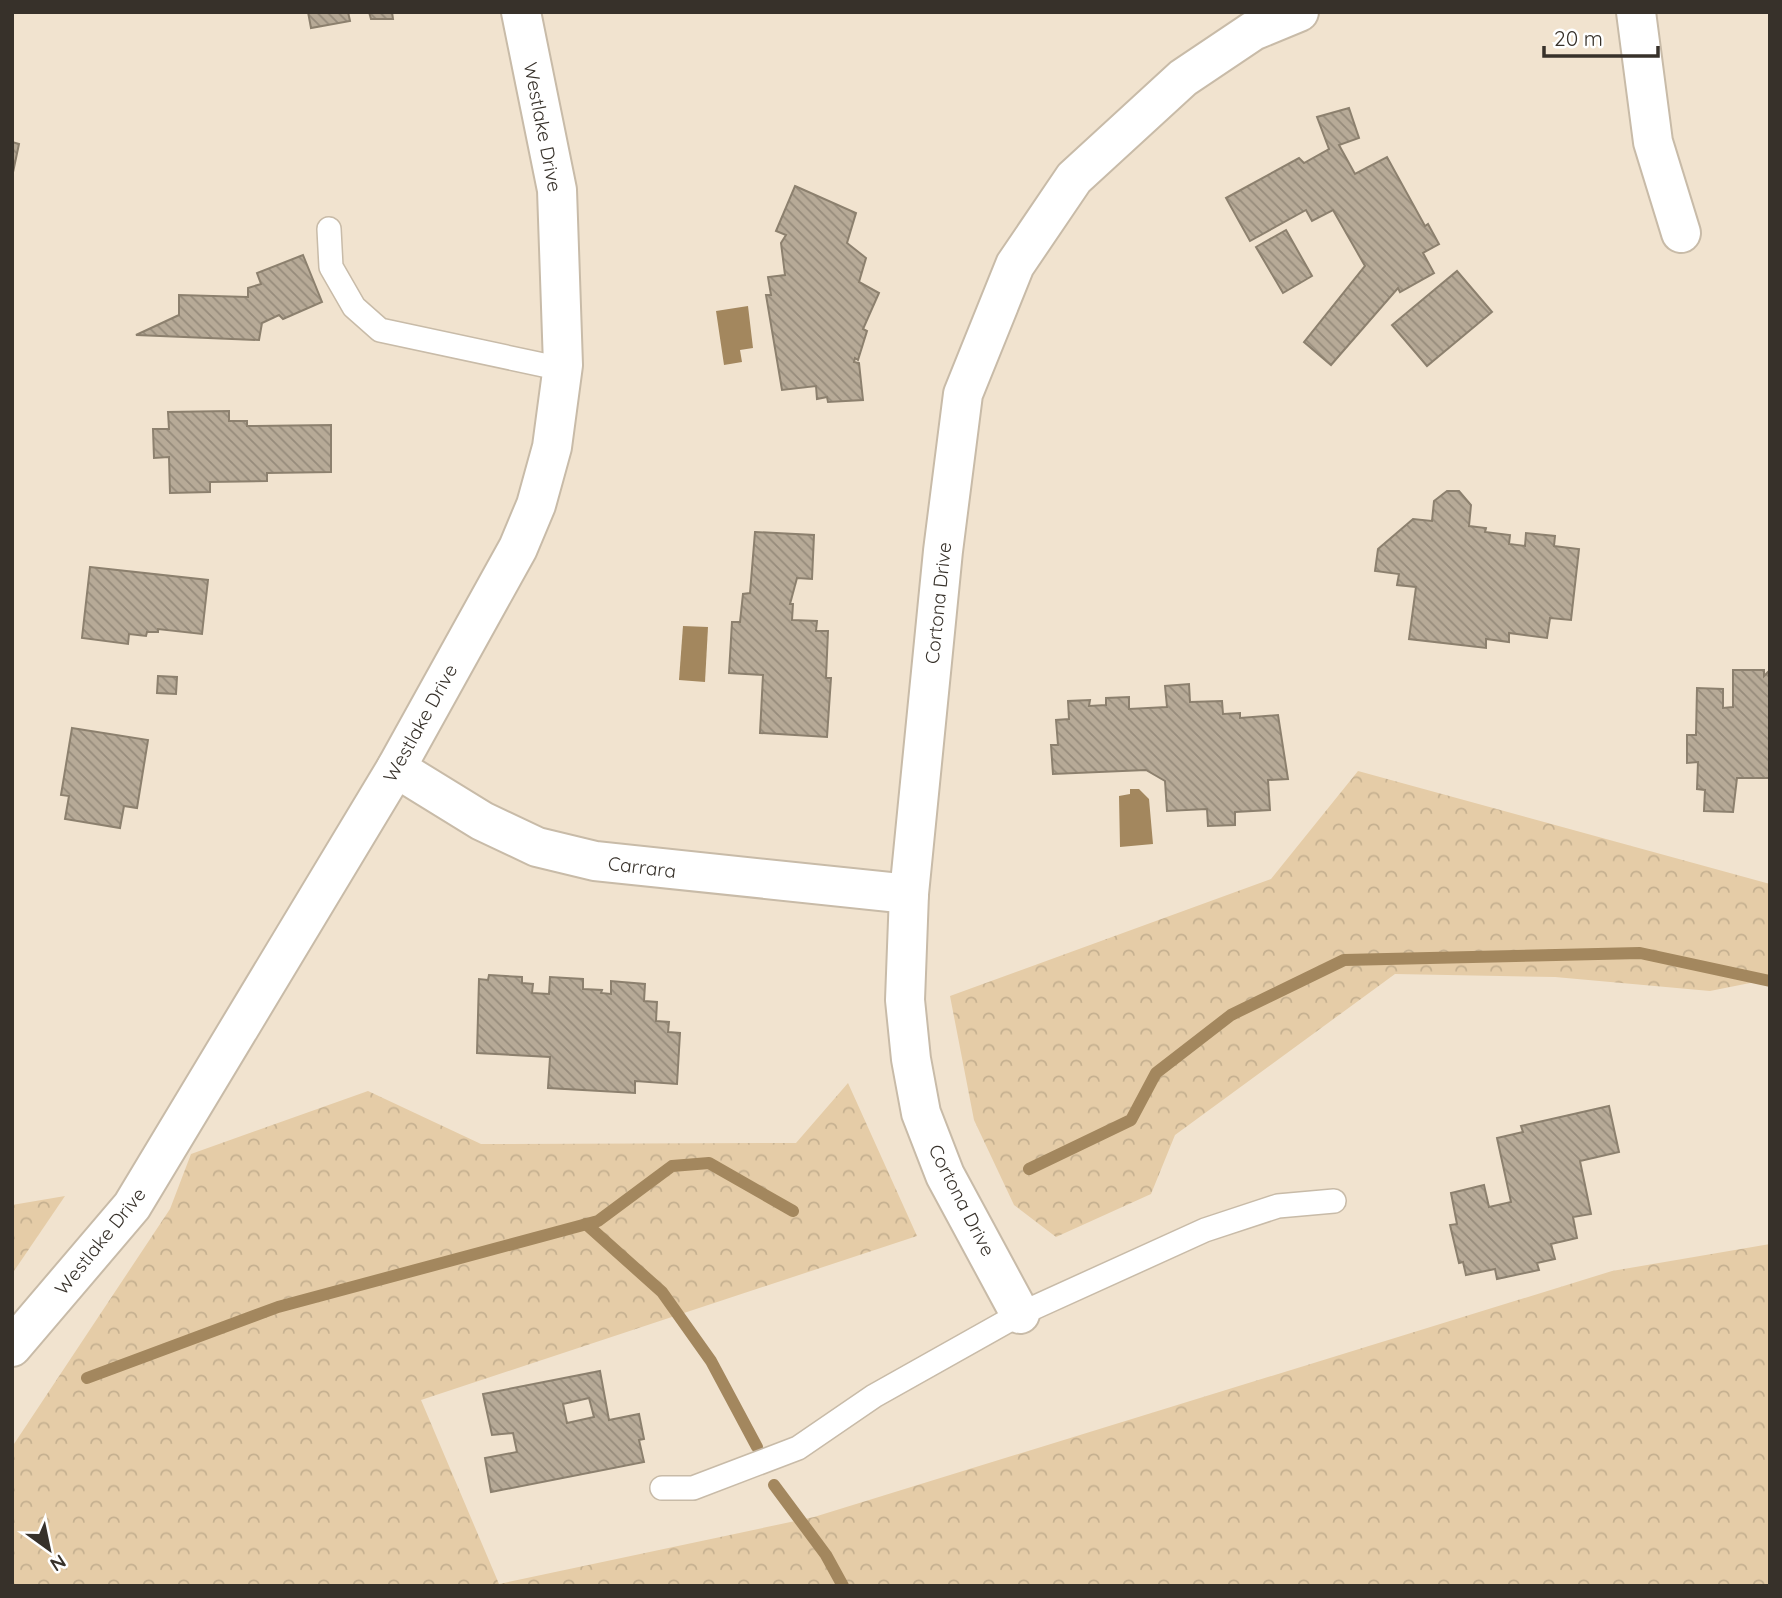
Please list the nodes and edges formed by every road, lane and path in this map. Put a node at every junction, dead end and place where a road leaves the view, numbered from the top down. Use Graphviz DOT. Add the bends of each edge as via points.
graph roads {
  1 [pos="520,12"];
  2 [pos="1299,12"];
  3 [pos="1636,12"];
  4 [pos="329,229"];
  5 [pos="1681,233"];
  6 [pos="562,369"];
  7 [pos="396,768"];
  8 [pos="909,894"];
  9 [pos="1334,1201"];
  10 [pos="1020,1314"];
  11 [pos="12,1347"];
  12 [pos="662,1488"];
  1 -- 6 [label="street, Westlake Drive" via="557,190"];
  2 -- 8 [label="street, Cortona Drive" via="1253,31 1184,78 1074,178 1015,265 962,394"];
  3 -- 5 [label="street" via="1653,142"];
  4 -- 6 [label="lane" via="331,267 354,307 380,330"];
  6 -- 7 [label="street, Westlake Drive" via="552,447 536,505 518,548"];
  7 -- 8 [label="street, Carrara" via="482,821 537,847 595,861"];
  7 -- 11 [label="street, Westlake Drive" via="132,1206"];
  8 -- 10 [label="street, Cortona Drive" via="905,1000 921,1113 945,1175"];
  9 -- 10 [label="lane" via="1278,1206 1205,1230"];
  10 -- 12 [label="lane" via="874,1396 798,1448 693,1488"];
}
